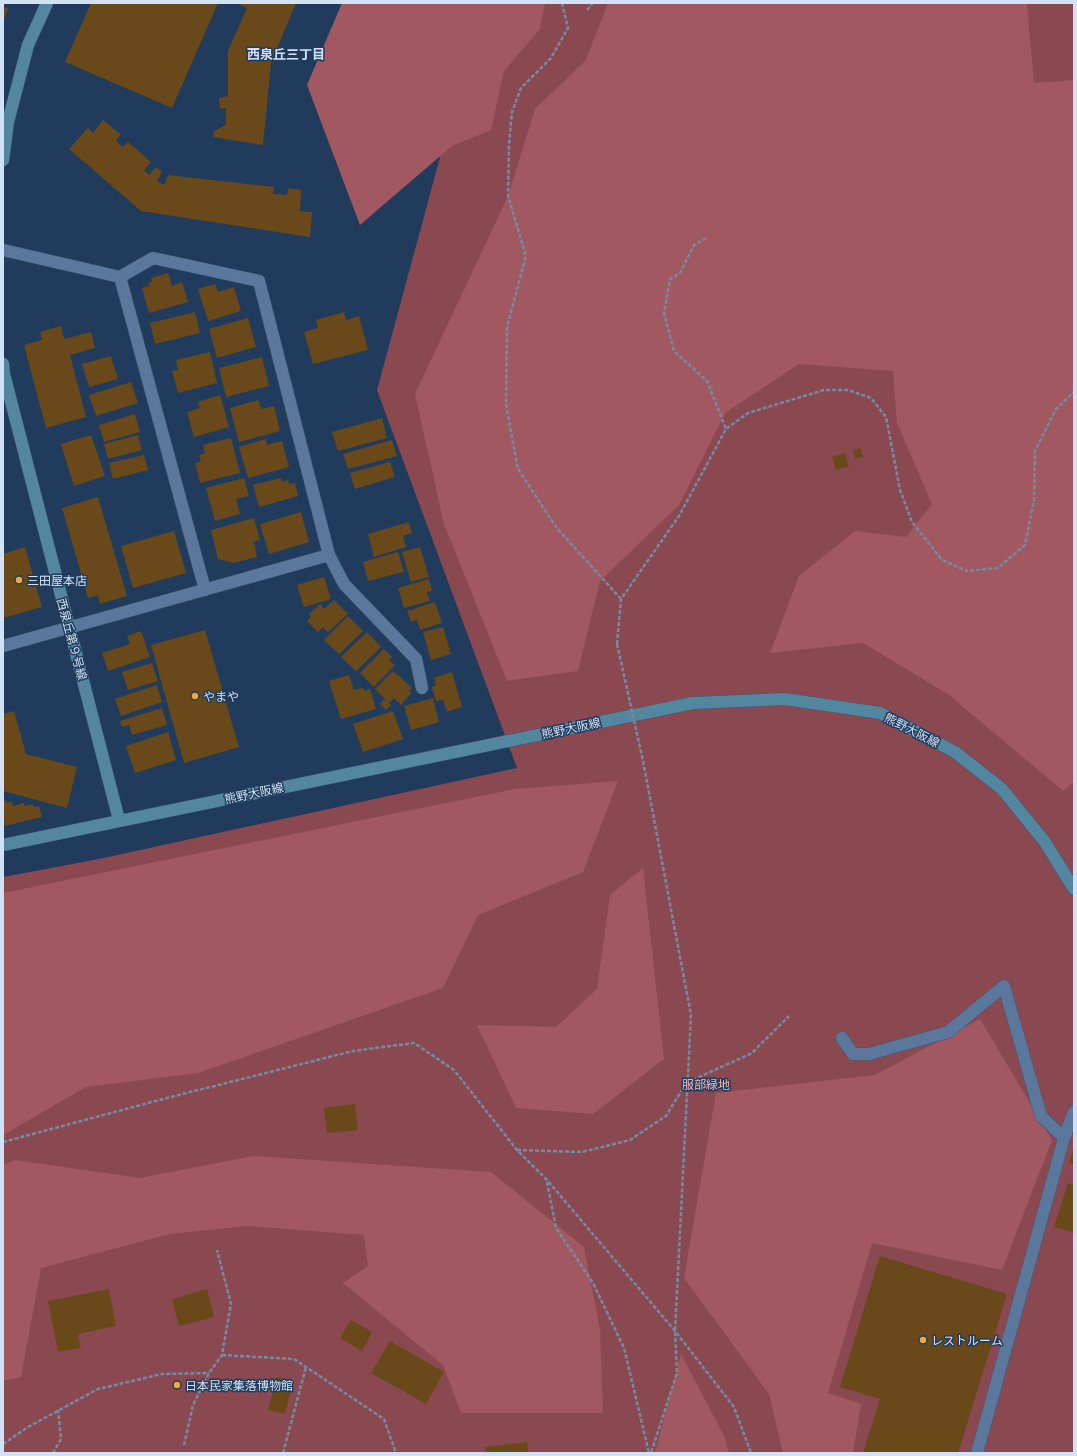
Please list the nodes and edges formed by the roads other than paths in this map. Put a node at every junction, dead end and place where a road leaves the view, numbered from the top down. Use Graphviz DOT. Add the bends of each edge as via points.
graph roads {
  1 [pos="48,3"];
  2 [pos="3,160"];
  3 [pos="3,250"];
  4 [pos="120,277"];
  5 [pos="3,364"];
  6 [pos="329,555"];
  7 [pos="205,590"];
  8 [pos="69,628"];
  9 [pos="3,646"];
  10 [pos="422,688"];
  11 [pos="119,820"];
  12 [pos="3,845"];
  13 [pos="1074,889"];
  14 [pos="842,1038"];
  15 [pos="1074,1112"];
  16 [pos="1064,1138"];
  17 [pos="977,1453"];
  1 -- 2 [label="main road" via="28,44 8,122"];
  3 -- 4 [label="street"];
  4 -- 6 [label="street" via="153,258 259,281"];
  4 -- 7 [label="street"];
  5 -- 8 [label="main road, 西泉丘第９号線"];
  6 -- 7 [label="street"];
  6 -- 10 [label="street" via="344,584 416,659"];
  7 -- 8 [label="street"];
  8 -- 9 [label="street"];
  8 -- 11 [label="main road, 西泉丘第９号線"];
  11 -- 12 [label="main road, 熊野大阪線"];
  11 -- 13 [label="main road, 熊野大阪線" via="693,703 785,699 880,713 955,752 1002,789 1045,842"];
  14 -- 16 [label="street" via="853,1054 869,1054 948,1032 1004,986 1041,1116"];
  15 -- 16 [label="street"];
  16 -- 17 [label="street"];
}
